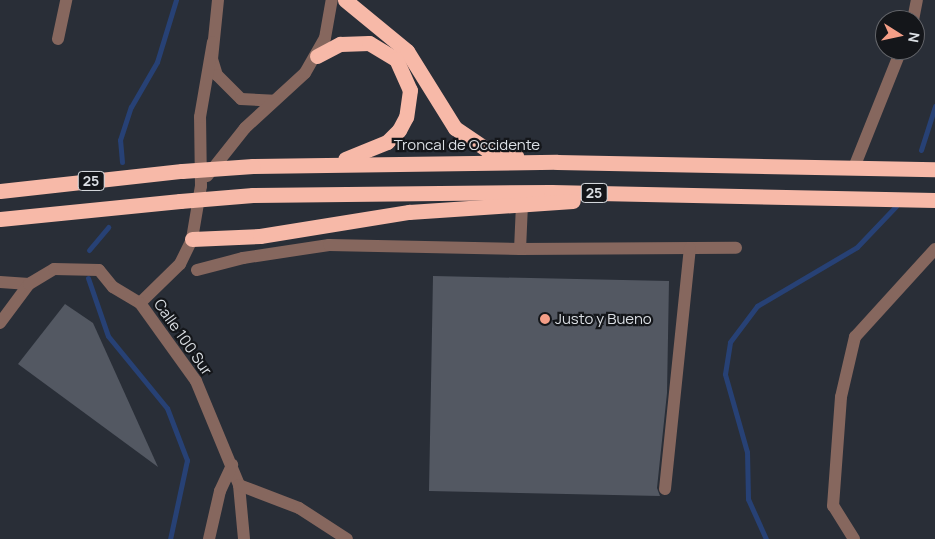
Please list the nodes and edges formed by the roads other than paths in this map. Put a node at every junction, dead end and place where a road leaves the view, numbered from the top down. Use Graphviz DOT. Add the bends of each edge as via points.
graph roads {
  1 [pos="66,0"];
  2 [pos="218,0"];
  3 [pos="332,0"];
  4 [pos="345,0"];
  5 [pos="58,39"];
  6 [pos="213,42"];
  7 [pos="317,56"];
  8 [pos="897,60"];
  9 [pos="274,101"];
  10 [pos="557,162"];
  11 [pos="336,163"];
  12 [pos="855,165"];
  13 [pos="935,169"];
  14 [pos="202,186"];
  15 [pos="0,191"];
  16 [pos="671,194"];
  17 [pos="935,200"];
  18 [pos="522,204"];
  19 [pos="0,219"];
  20 [pos="192,240"];
  21 [pos="690,248"];
  22 [pos="736,248"];
  23 [pos="520,249"];
  24 [pos="935,252"];
  25 [pos="197,270"];
  26 [pos="0,282"];
  27 [pos="29,284"];
  28 [pos="140,303"];
  29 [pos="0,323"];
  30 [pos="232,465"];
  31 [pos="239,485"];
  32 [pos="665,489"];
  33 [pos="209,539"];
  34 [pos="244,539"];
  35 [pos="346,539"];
  36 [pos="854,539"];
  1 -- 5 [label="street"];
  2 -- 6 [label="street"];
  3 -- 7 [label="street"];
  4 -- 10 [label="highway" via="407,50 442,113 470,141 508,155"];
  6 -- 9 [label="street" via="212,59 227,89 249,101"];
  6 -- 14 [label="street" via="200,117"];
  7 -- 9 [label="street"];
  7 -- 11 [label="highway" via="340,44 369,43 396,59 410,90 406,117 387,142"];
  8 -- 12 [label="street"];
  9 -- 14 [label="street" via="218,158"];
  10 -- 11 [label="highway, Troncal de Occidente / 25"];
  10 -- 12 [label="highway, Troncal de Occidente / 25"];
  11 -- 15 [label="highway, Troncal de Occidente / 25, bridge" via="182,171"];
  12 -- 13 [label="highway, Troncal de Occidente / 25"];
  14 -- 20 [label="street"];
  16 -- 17 [label="highway, 25"];
  16 -- 18 [label="highway"];
  16 -- 19 [label="highway, 25, bridge" via="253,196 180,200"];
  18 -- 20 [label="highway" via="409,212 260,236"];
  18 -- 23 [label="street"];
  20 -- 28 [label="street" via="180,264"];
  21 -- 22 [label="street"];
  21 -- 23 [label="street"];
  21 -- 32 [label="street"];
  23 -- 25 [label="street" via="329,245 243,258"];
  24 -- 36 [label="street" via="855,337 841,397 833,506"];
  26 -- 27 [label="street"];
  27 -- 28 [label="street, Calle 100 Sur" via="54,270 98,270 113,287"];
  27 -- 29 [label="street"];
  28 -- 30 [label="street, Calle 100 Sur" via="196,381"];
  30 -- 31 [label="street, Calle 100 Sur"];
  30 -- 33 [label="street" via="220,491"];
  31 -- 34 [label="street, Calle 100 Sur"];
  31 -- 35 [label="street" via="299,508"];
}
